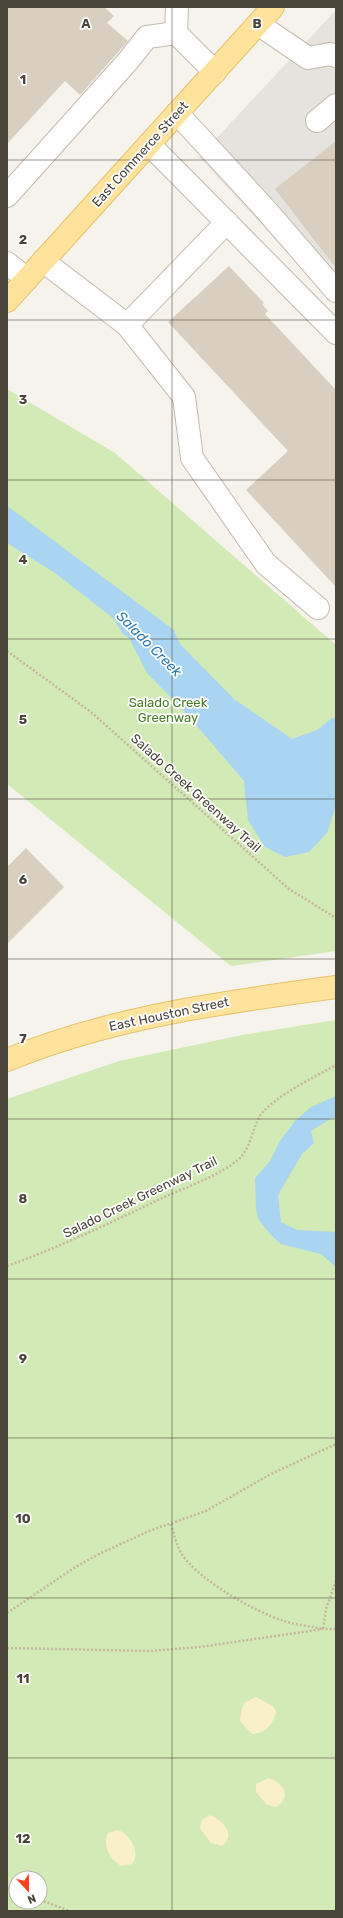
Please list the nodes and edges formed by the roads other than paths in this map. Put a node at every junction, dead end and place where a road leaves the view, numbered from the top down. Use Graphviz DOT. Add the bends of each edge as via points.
graph roads {
  1 [pos="177,7"];
  2 [pos="273,7"];
  3 [pos="258,24"];
  4 [pos="176,33"];
  5 [pos="336,56"];
  6 [pos="215,72"];
  7 [pos="336,105"];
  8 [pos="177,113"];
  9 [pos="317,121"];
  10 [pos="150,144"];
  11 [pos="7,196"];
  12 [pos="227,222"];
  13 [pos="43,261"];
  14 [pos="7,262"];
  15 [pos="27,279"];
  16 [pos="336,291"];
  17 [pos="7,301"];
  18 [pos="127,325"];
  19 [pos="336,333"];
  20 [pos="318,608"];
  21 [pos="336,988"];
  22 [pos="7,1060"];
  1 -- 4 [label="street"];
  2 -- 3 [label="main road, East Commerce Street"];
  3 -- 5 [label="street" via="308,58 330,54"];
  3 -- 6 [label="main road, East Commerce Street"];
  4 -- 6 [label="street"];
  4 -- 11 [label="street" via="147,37"];
  6 -- 8 [label="main road, East Commerce Street"];
  7 -- 9 [label="street"];
  8 -- 10 [label="main road, East Commerce Street"];
  8 -- 16 [label="street"];
  10 -- 12 [label="street"];
  10 -- 13 [label="main road, East Commerce Street"];
  12 -- 18 [label="street"];
  12 -- 19 [label="street"];
  13 -- 15 [label="main road, East Commerce Street"];
  13 -- 18 [label="street"];
  14 -- 15 [label="street"];
  15 -- 17 [label="main road, East Commerce Street"];
  18 -- 20 [label="street" via="184,397 192,458 266,564"];
  21 -- 22 [label="main road, East Houston Street" via="236,1000 126,1022 45,1045"];
}
